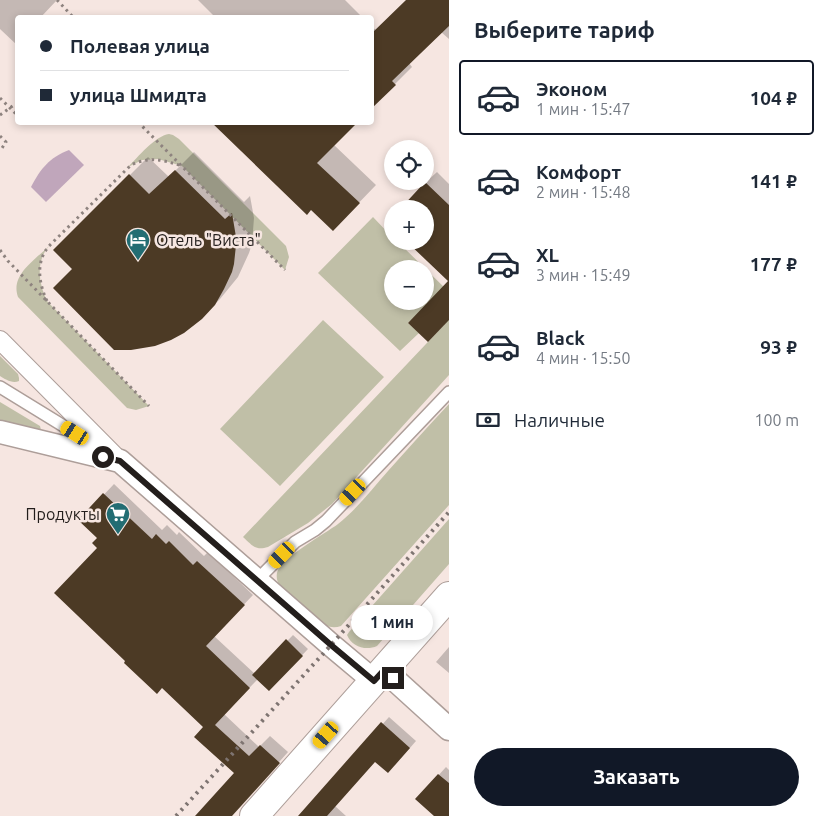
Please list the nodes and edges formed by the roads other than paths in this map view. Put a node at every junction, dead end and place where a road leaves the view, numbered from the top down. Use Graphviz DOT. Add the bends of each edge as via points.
graph roads {
  1 [pos="0,340"];
  2 [pos="0,387"];
  3 [pos="449,392"];
  4 [pos="0,432"];
  5 [pos="120,461"];
  6 [pos="256,581"];
  7 [pos="449,596"];
  8 [pos="379,675"];
  9 [pos="449,730"];
  10 [pos="254,816"];
  1 -- 5 [label="street"];
  2 -- 5 [label="lane"];
  3 -- 6 [label="lane" via="326,521 295,542"];
  4 -- 5 [label="street"];
  5 -- 6 [label="street"];
  6 -- 8 [label="street"];
  7 -- 8 [label="street"];
  8 -- 9 [label="street"];
  8 -- 10 [label="street"];
}
